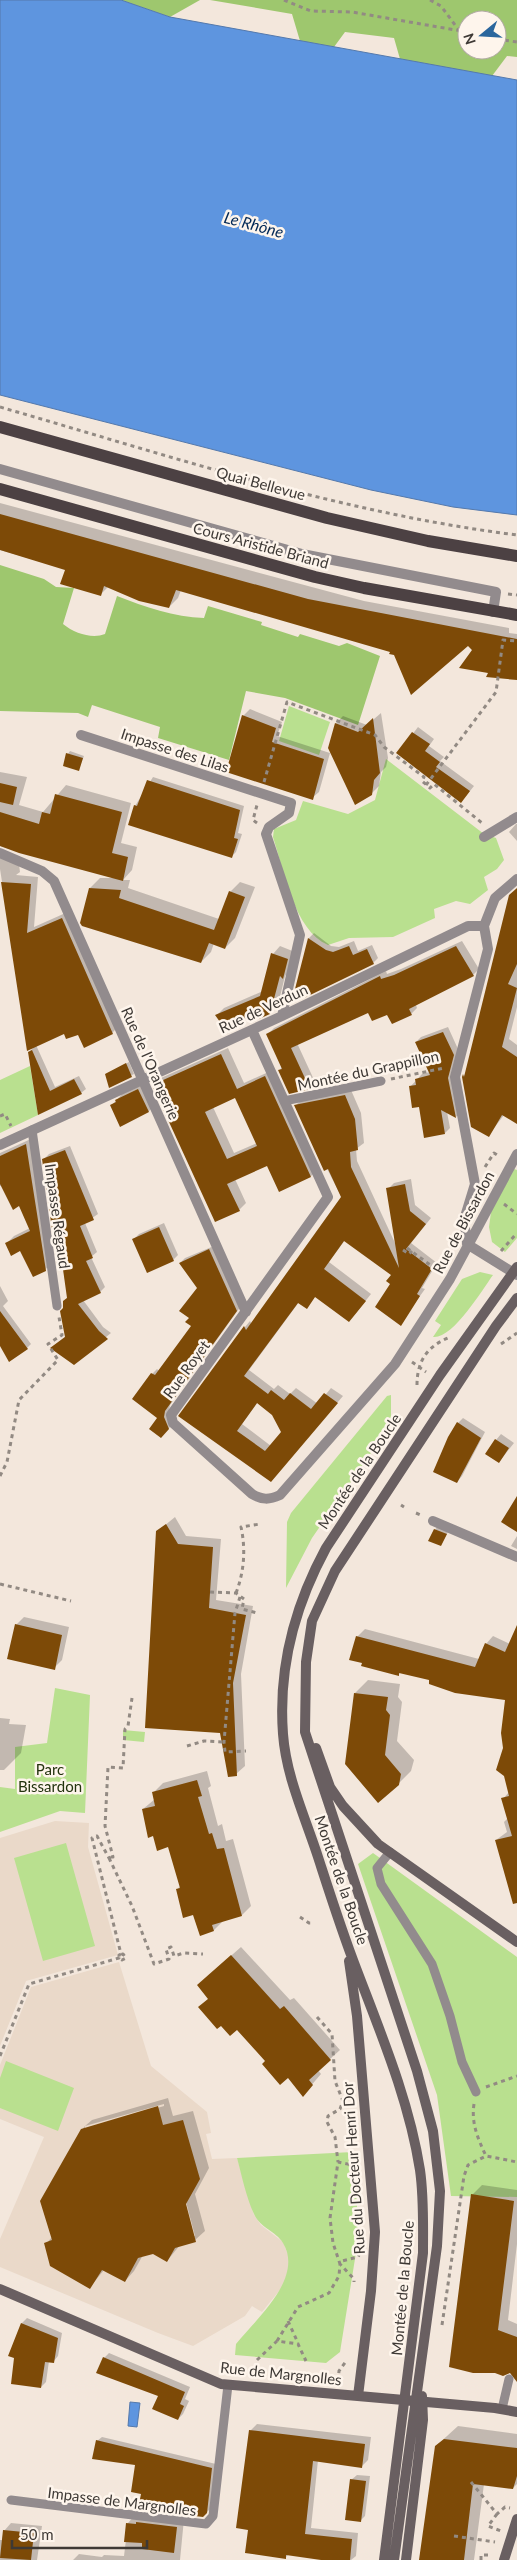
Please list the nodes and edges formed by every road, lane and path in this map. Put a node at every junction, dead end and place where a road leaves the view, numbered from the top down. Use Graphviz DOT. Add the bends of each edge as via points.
graph roads {
  1 [pos="284,0"];
  2 [pos="430,0"];
  3 [pos="457,29"];
  4 [pos="457,30"];
  5 [pos="0,407"];
  6 [pos="0,427"];
  7 [pos="0,469"];
  8 [pos="0,489"];
  9 [pos="517,535"];
  10 [pos="517,556"];
  11 [pos="493,612"];
  12 [pos="517,615"];
  13 [pos="517,641"];
  14 [pos="81,735"];
  15 [pos="426,784"];
  16 [pos="261,792"];
  17 [pos="517,817"];
  18 [pos="267,831"];
  19 [pos="488,834"];
  20 [pos="0,854"];
  21 [pos="517,879"];
  22 [pos="484,926"];
  23 [pos="282,1016"];
  24 [pos="252,1030"];
  25 [pos="458,1065"];
  26 [pos="142,1079"];
  27 [pos="381,1081"];
  28 [pos="284,1101"];
  29 [pos="0,1116"];
  30 [pos="9,1122"];
  31 [pos="32,1130"];
  32 [pos="0,1145"];
  33 [pos="517,1154"];
  34 [pos="497,1155"];
  35 [pos="480,1176"];
  36 [pos="503,1203"];
  37 [pos="517,1214"];
  38 [pos="517,1233"];
  39 [pos="466,1244"];
  40 [pos="407,1248"];
  41 [pos="403,1250"];
  42 [pos="412,1251"];
  43 [pos="501,1251"];
  44 [pos="517,1266"];
  45 [pos="433,1267"];
  46 [pos="517,1275"];
  47 [pos="517,1298"];
  48 [pos="434,1304"];
  49 [pos="57,1306"];
  50 [pos="246,1312"];
  51 [pos="517,1332"];
  52 [pos="494,1349"];
  53 [pos="0,1476"];
  54 [pos="432,1521"];
  55 [pos="260,1524"];
  56 [pos="517,1557"];
  57 [pos="0,1584"];
  58 [pos="210,1592"];
  59 [pos="236,1593"];
  60 [pos="240,1597"];
  61 [pos="71,1601"];
  62 [pos="257,1613"];
  63 [pos="132,1698"];
  64 [pos="305,1699"];
  65 [pos="224,1742"];
  66 [pos="187,1746"];
  67 [pos="246,1752"];
  68 [pos="390,1852"];
  69 [pos="109,1858"];
  70 [pos="300,1917"];
  71 [pos="314,1922"];
  72 [pos="344,1938"];
  73 [pos="517,1942"];
  74 [pos="203,1954"];
  75 [pos="317,2016"];
  76 [pos="0,2056"];
  77 [pos="517,2076"];
  78 [pos="476,2092"];
  79 [pos="486,2156"];
  80 [pos="338,2162"];
  81 [pos="517,2162"];
  82 [pos="357,2166"];
  83 [pos="359,2254"];
  84 [pos="340,2264"];
  85 [pos="354,2282"];
  86 [pos="0,2289"];
  87 [pos="288,2321"];
  88 [pos="440,2335"];
  89 [pos="277,2341"];
  90 [pos="298,2344"];
  91 [pos="350,2353"];
  92 [pos="257,2360"];
  93 [pos="306,2361"];
  94 [pos="421,2362"];
  95 [pos="509,2379"];
  96 [pos="228,2385"];
  97 [pos="336,2394"];
  98 [pos="363,2396"];
  99 [pos="502,2409"];
  100 [pos="517,2412"];
  101 [pos="471,2482"];
  102 [pos="11,2500"];
  103 [pos="504,2508"];
  104 [pos="497,2514"];
  105 [pos="517,2519"];
  106 [pos="504,2532"];
  107 [pos="454,2536"];
  108 [pos="500,2543"];
  109 [pos="500,2558"];
  110 [pos="384,2560"];
  111 [pos="394,2560"];
  112 [pos="406,2560"];
  113 [pos="481,2560"];
  1 -- 4 [label="path" via="311,11 352,12"];
  2 -- 3 [label="path" via="441,6"];
  5 -- 9 [label="path" via="318,497 421,520"];
  6 -- 10 [label="main road, Quai Bellevue" via="327,518 428,541"];
  7 -- 11 [label="street" via="302,554 496,592"];
  8 -- 11 [label="main road, Cours Aristide Briand" via="314,577"];
  11 -- 12 [label="main road, Cours Aristide Briand"];
  13 -- 15 [label="path" via="503,640 496,692"];
  14 -- 16 [label="street, Impasse des Lilas"];
  15 -- 16 [label="path" via="422,781 424,777 384,747 375,735 287,702"];
  15 -- 19 [label="path" via="430,788 434,784"];
  16 -- 18 [label="path" via="253,820"];
  16 -- 18 [label="street, Impasse des Lilas" via="287,801 292,808"];
  17 -- 19 [label="street"];
  18 -- 23 [label="street" via="300,935"];
  20 -- 26 [label="street, Rue de l'Orangerie" via="42,871 54,881"];
  21 -- 22 [label="street" via="495,898"];
  22 -- 23 [label="street, Rue de Verdun" via="468,926"];
  22 -- 25 [label="street" via="488,948"];
  23 -- 24 [label="street, Rue de Verdun"];
  24 -- 26 [label="street, Rue de Verdun"];
  24 -- 28 [label="street, Rue Royet"];
  25 -- 27 [label="path, Montée du Grappillon"];
  25 -- 39 [label="street" via="455,1082 475,1184 464,1220"];
  26 -- 31 [label="street, Rue de Verdun"];
  26 -- 50 [label="street, Rue de l'Orangerie"];
  27 -- 28 [label="lane, Montée du Grappillon"];
  28 -- 50 [label="street, Rue Royet" via="328,1197"];
  29 -- 30 [label="path" via="5,1114"];
  31 -- 32 [label="street, Rue de Verdun"];
  31 -- 49 [label="lane, Impasse Régaud"];
  33 -- 39 [label="street, Rue de Bissardon"];
  34 -- 35 [label="path" via="494,1153"];
  36 -- 37 [label="path"];
  38 -- 43 [label="path"];
  39 -- 46 [label="street"];
  39 -- 48 [label="street, Rue de Bissardon"];
  40 -- 42 [label="path"];
  41 -- 42 [label="path" via="410,1254"];
  42 -- 45 [label="path"];
  44 -- 72 [label="main road, Montée de la Boucle" via="440,1375 326,1548 302,1598 288,1638 282,1704 283,1735 290,1772"];
  47 -- 64 [label="main road, Montée de la Boucle" via="429,1427 325,1590 312,1621"];
  48 -- 50 [label="street, Rue Royet" via="395,1364 280,1495 267,1499 252,1494 173,1423 171,1415"];
  49 -- 53 [label="path" via="62,1335 48,1344 58,1360 19,1400 7,1462"];
  51 -- 52 [label="path"];
  54 -- 56 [label="street"];
  55 -- 59 [label="path" via="241,1527 244,1551"];
  57 -- 61 [label="path"];
  58 -- 59 [label="path"];
  59 -- 60 [label="path"];
  60 -- 62 [label="path" via="244,1600 242,1609"];
  60 -- 65 [label="path"];
  63 -- 69 [label="path" via="128,1726 124,1729 123,1768 108,1767 105,1826 113,1856"];
  64 -- 68 [label="main road" via="313,1737 330,1787 360,1826"];
  64 -- 94 [label="main road, Montée de la Boucle" via="304,1732 417,2071 433,2131 440,2191 438,2246"];
  65 -- 66 [label="path" via="204,1741"];
  65 -- 67 [label="path" via="226,1752"];
  68 -- 73 [label="main road"];
  68 -- 78 [label="lane" via="377,1868 381,1884 432,1964 462,2062"];
  69 -- 74 [label="path" via="154,1964 169,1958 166,1949 171,1947 174,1956"];
  69 -- 76 [label="path" via="97,1836 92,1838 121,1954 119,1958 29,1984"];
  70 -- 71 [label="path" via="309,1923"];
  72 -- 98 [label="main road, Rue du Docteur Henri Dor" via="357,2016 375,2232"];
  72 -- 110 [label="main road, Montée de la Boucle" via="409,2116 424,2210 423,2253"];
  75 -- 80 [label="path" via="332,2034 336,2081 343,2101 340,2109 328,2116 327,2122 335,2137"];
  77 -- 78 [label="path"];
  78 -- 79 [label="path" via="472,2115"];
  79 -- 81 [label="path"];
  79 -- 88 [label="path" via="468,2165 464,2176"];
  80 -- 82 [label="path"];
  80 -- 84 [label="path" via="330,2218 333,2244"];
  83 -- 84 [label="path"];
  84 -- 85 [label="path"];
  84 -- 87 [label="path" via="338,2276 328,2293 298,2307"];
  86 -- 96 [label="main road, Rue de Margnolles"];
  87 -- 89 [label="path"];
  87 -- 90 [label="path"];
  89 -- 90 [label="path"];
  89 -- 92 [label="path"];
  90 -- 93 [label="path"];
  91 -- 97 [label="path" via="340,2371"];
  94 -- 111 [label="main road, Montée de la Boucle"];
  94 -- 112 [label="main road" via="423,2420"];
  95 -- 99 [label="lane"];
  96 -- 97 [label="main road, Rue de Margnolles"];
  96 -- 102 [label="lane, Impasse de Margnolles" via="213,2516 206,2524"];
  97 -- 98 [label="main road, Rue de Margnolles"];
  98 -- 99 [label="main road, Rue de Margnolles"];
  99 -- 100 [label="main road, Rue de Margnolles"];
  101 -- 104 [label="path"];
  103 -- 104 [label="path"];
  104 -- 106 [label="path" via="488,2526"];
  105 -- 109 [label="main road"];
  107 -- 108 [label="path"];
  109 -- 113 [label="path" via="485,2554 481,2555"];
}
